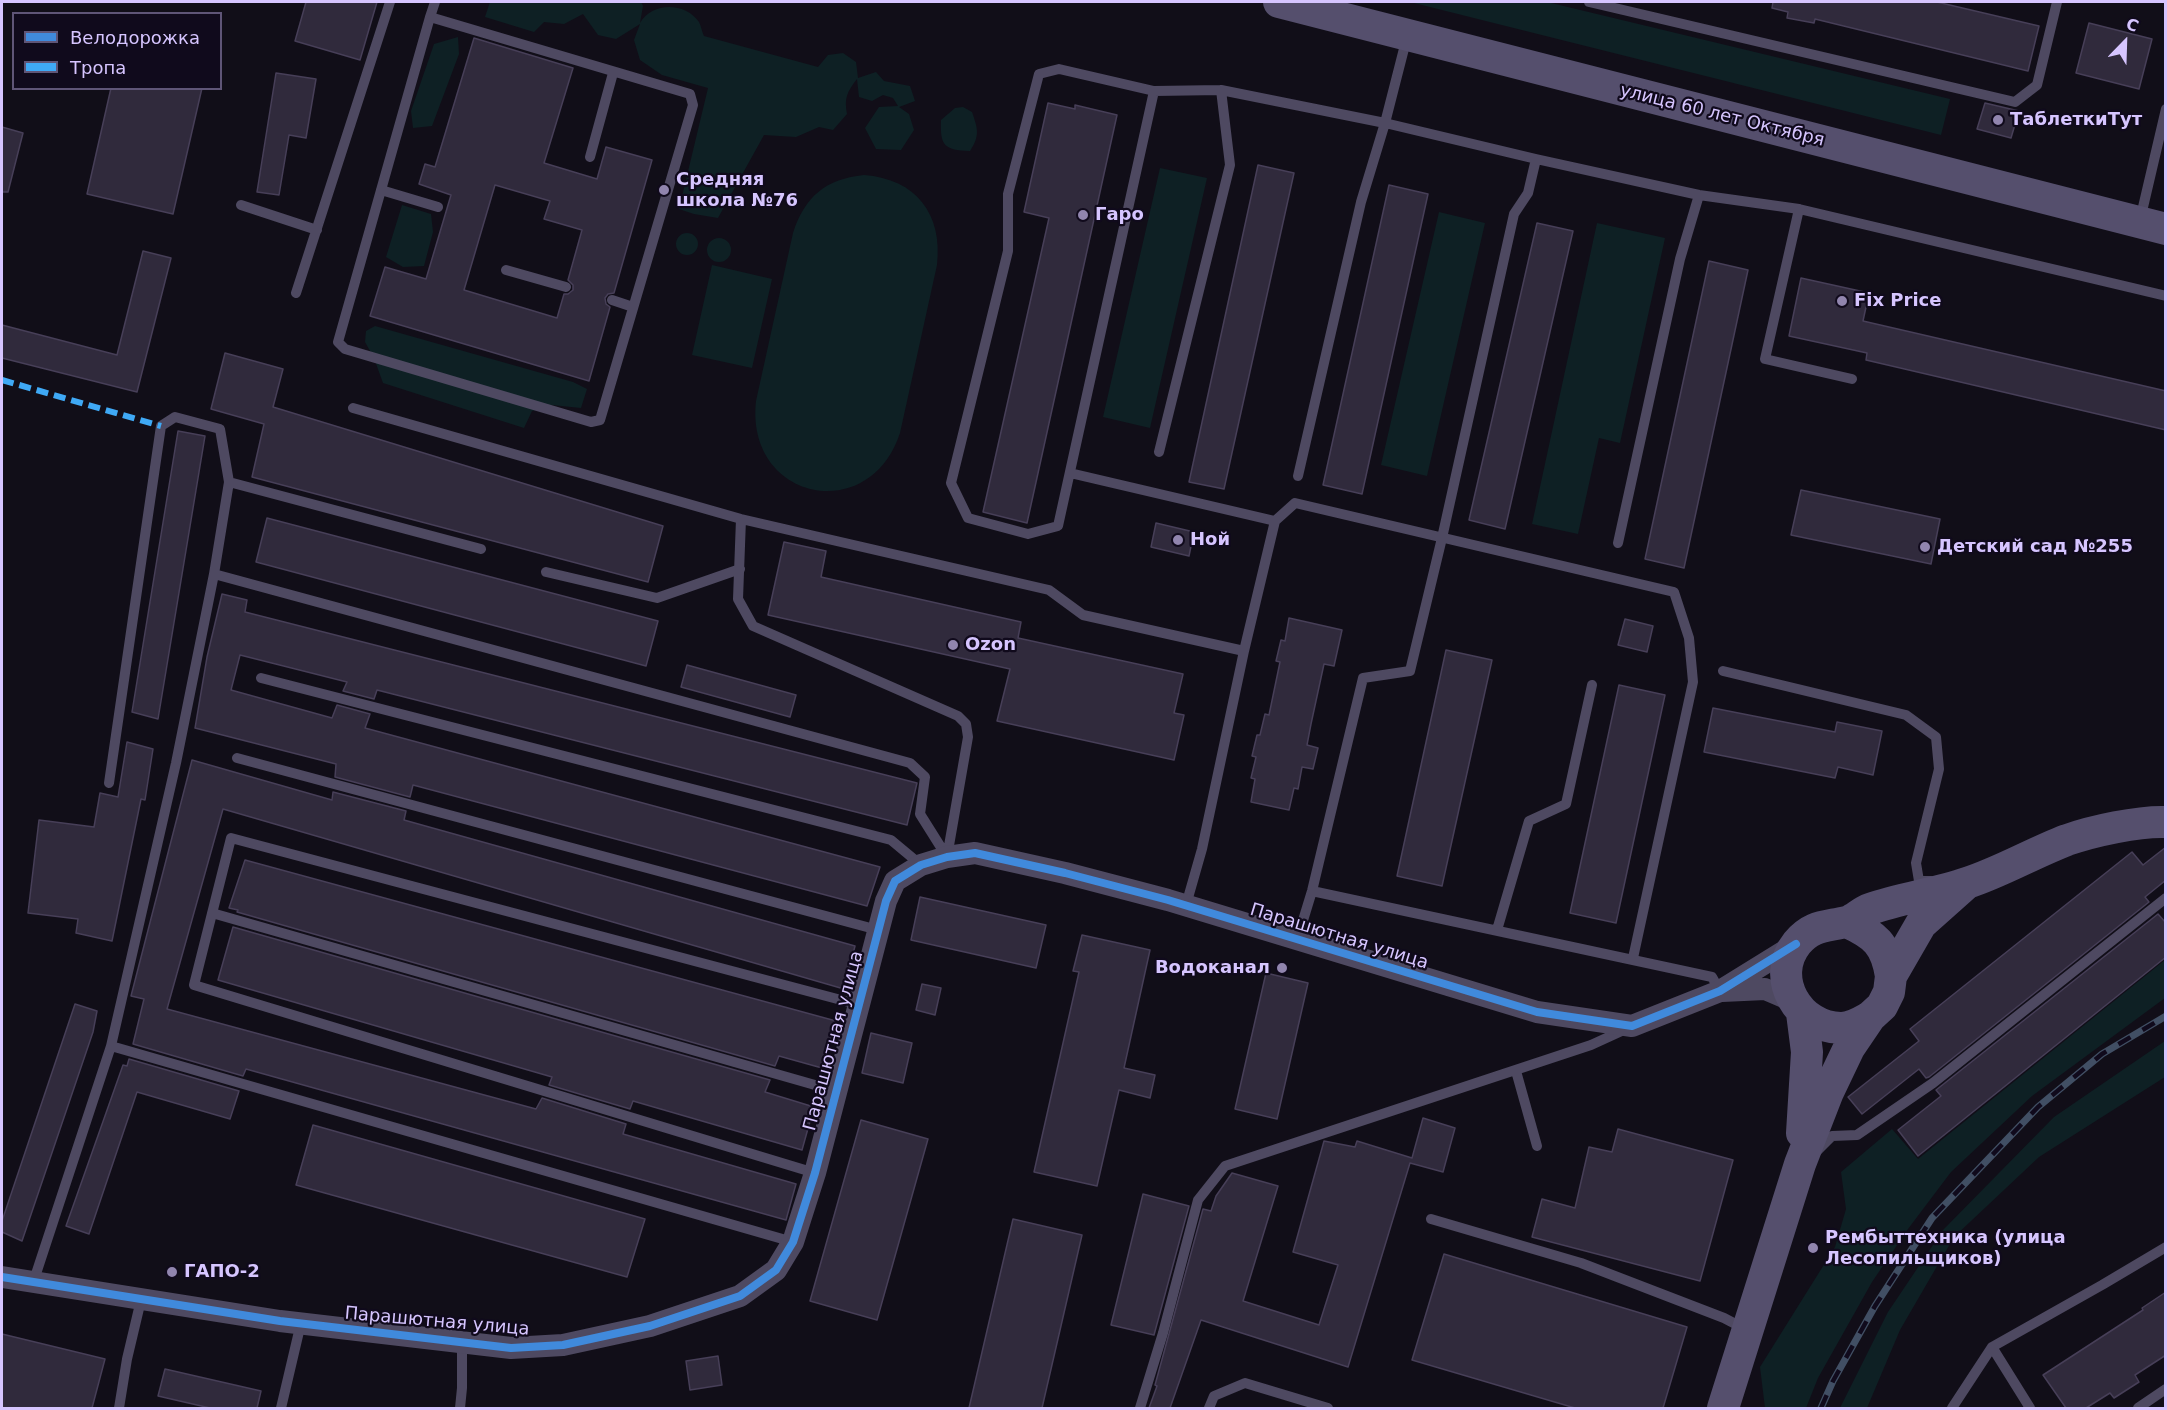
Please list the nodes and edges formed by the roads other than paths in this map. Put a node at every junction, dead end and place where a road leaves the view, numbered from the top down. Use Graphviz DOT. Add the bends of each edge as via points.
graph roads {
  1 [pos="390,2"];
  2 [pos="435,2"];
  3 [pos="1280,2"];
  4 [pos="1589,2"];
  5 [pos="2057,2"];
  6 [pos="430,17"];
  7 [pos="1408,34"];
  8 [pos="613,72"];
  9 [pos="1221,90"];
  10 [pos="1154,91"];
  11 [pos="2166,109"];
  12 [pos="1385,123"];
  13 [pos="590,157"];
  14 [pos="1536,159"];
  15 [pos="381,190"];
  16 [pos="1699,195"];
  17 [pos="241,205"];
  18 [pos="438,207"];
  19 [pos="1799,209"];
  20 [pos="2153,226"];
  21 [pos="317,230"];
  22 [pos="506,270"];
  23 [pos="566,287"];
  24 [pos="296,293"];
  25 [pos="2166,296"];
  26 [pos="612,300"];
  27 [pos="633,307"];
  28 [pos="1851,379"];
  29 [pos="353,408"];
  30 [pos="1159,452"];
  31 [pos="1070,473"];
  32 [pos="1298,476"];
  33 [pos="229,482"];
  34 [pos="741,519"];
  35 [pos="1275,521"];
  36 [pos="1442,538"];
  37 [pos="1618,543"];
  38 [pos="481,549"];
  39 [pos="740,569"];
  40 [pos="546,572"];
  41 [pos="214,574"];
  42 [pos="1244,651"];
  43 [pos="1723,671"];
  44 [pos="261,678"];
  45 [pos="1592,685"];
  46 [pos="237,758"];
  47 [pos="109,783"];
  48 [pos="2166,822"];
  49 [pos="947,857"];
  50 [pos="921,865"];
  51 [pos="1967,883"];
  52 [pos="1312,891"];
  53 [pos="2166,898"];
  54 [pos="1186,905"];
  55 [pos="212,913"];
  56 [pos="1847,922"];
  57 [pos="878,930"];
  58 [pos="1497,930"];
  59 [pos="1297,940"];
  60 [pos="1796,944"];
  61 [pos="1633,958"];
  62 [pos="1891,976"];
  63 [pos="1720,991"];
  64 [pos="860,1005"];
  65 [pos="1798,1007"];
  66 [pos="1870,1017"];
  67 [pos="1632,1026"];
  68 [pos="111,1046"];
  69 [pos="1516,1071"];
  70 [pos="836,1091"];
  71 [pos="1537,1146"];
  72 [pos="1799,1167"];
  73 [pos="815,1173"];
  74 [pos="1431,1219"];
  75 [pos="793,1242"];
  76 [pos="2166,1247"];
  77 [pos="2,1277"];
  78 [pos="33,1283"];
  79 [pos="141,1300"];
  80 [pos="301,1323"];
  81 [pos="1749,1330"];
  82 [pos="462,1343"];
  83 [pos="1992,1347"];
  84 [pos="2166,1389"];
  85 [pos="119,1408"];
  86 [pos="281,1408"];
  87 [pos="460,1408"];
  88 [pos="1140,1408"];
  89 [pos="1209,1408"];
  90 [pos="1328,1408"];
  91 [pos="1723,1408"];
  92 [pos="1952,1408"];
  93 [pos="2030,1408"];
  94 [pos="2138,1408"];
  1 -- 21 [label="lane"];
  2 -- 6 [label="lane"];
  3 -- 7 [label="main road, улица 60 лет Октября"];
  4 -- 5 [label="lane" via="2014,102 2037,85"];
  6 -- 8 [label="lane"];
  6 -- 15 [label="lane"];
  7 -- 12 [label="lane"];
  7 -- 20 [label="main road, улица 60 лет Октября"];
  8 -- 13 [label="lane"];
  8 -- 27 [label="lane" via="690,94 693,105"];
  9 -- 10 [label="lane"];
  9 -- 12 [label="lane"];
  9 -- 30 [label="lane" via="1230,165"];
  10 -- 31 [label="lane"];
  10 -- 31 [label="lane" via="1059,69 1039,74 1008,194 1008,251 951,483 969,518 1028,534 1058,526"];
  11 -- 20 [label="lane"];
  12 -- 14 [label="lane"];
  12 -- 32 [label="lane" via="1361,202"];
  14 -- 16 [label="lane"];
  14 -- 36 [label="lane" via="1528,194 1514,214"];
  15 -- 18 [label="lane"];
  15 -- 27 [label="lane" via="338,342 345,350 591,422 600,420"];
  16 -- 19 [label="lane"];
  16 -- 37 [label="lane" via="1680,259"];
  17 -- 21 [label="lane"];
  19 -- 25 [label="lane"];
  19 -- 28 [label="lane" via="1765,359"];
  21 -- 24 [label="lane"];
  22 -- 23 [label="lane"];
  26 -- 27 [label="lane"];
  29 -- 34 [label="lane"];
  31 -- 35 [label="lane"];
  33 -- 38 [label="lane"];
  33 -- 41 [label="lane"];
  33 -- 47 [label="lane" via="220,429 175,417 161,426"];
  34 -- 39 [label="lane"];
  34 -- 42 [label="lane" via="1049,590 1083,615"];
  35 -- 36 [label="lane" via="1295,503"];
  35 -- 42 [label="lane"];
  36 -- 52 [label="lane" via="1410,671 1363,678"];
  36 -- 61 [label="lane" via="1674,592 1689,638 1693,682"];
  39 -- 40 [label="lane" via="657,598"];
  39 -- 49 [label="lane" via="738,599 753,626 958,716 966,724 968,737"];
  41 -- 49 [label="lane" via="910,764 925,777 920,814"];
  41 -- 68 [label="lane" via="176,763"];
  42 -- 54 [label="lane" via="1202,849"];
  43 -- 51 [label="lane" via="1906,715 1936,737 1939,769 1916,863 1919,881"];
  44 -- 50 [label="lane" via="891,840"];
  45 -- 58 [label="lane" via="1566,804 1529,821"];
  46 -- 57 [label="lane"];
  48 -- 51 [label="main road" via="2120,827 2069,839"];
  49 -- 50 [label="street, Парашютная улица"];
  49 -- 54 [label="street, Парашютная улица" via="975,853"];
  50 -- 57 [label="street, Парашютная улица" via="895,880"];
  51 -- 56 [label="main road" via="1868,910"];
  51 -- 62 [label="main road" via="1921,924"];
  52 -- 58 [label="lane"];
  52 -- 59 [label="lane"];
  53 -- 72 [label="lane" via="1933,1083 1857,1135 1832,1136"];
  54 -- 59 [label="street, Парашютная улица"];
  55 -- 64 [label="lane" via="231,838"];
  55 -- 70 [label="lane"];
  55 -- 73 [label="lane" via="194,986"];
  56 -- 60 [label="main road" via="1821,926"];
  56 -- 62 [label="main road" via="1868,932 1881,944 1889,959"];
  57 -- 64 [label="street, Парашютная улица"];
  58 -- 61 [label="lane"];
  59 -- 67 [label="street, Парашютная улица" via="1537,1012"];
  60 -- 63 [label="street"];
  60 -- 65 [label="main road" via="1786,973 1788,988"];
  61 -- 63 [label="lane" via="1712,977"];
  62 -- 66 [label="main road" via="1882,1006"];
  63 -- 65 [label="street" via="1765,989"];
  63 -- 67 [label="street"];
  64 -- 70 [label="street, Парашютная улица"];
  65 -- 66 [label="main road" via="1815,1022 1828,1027 1843,1028"];
  65 -- 72 [label="main road" via="1807,1052"];
  66 -- 72 [label="main road" via="1849,1048 1828,1092"];
  67 -- 69 [label="lane"];
  68 -- 75 [label="lane"];
  68 -- 78 [label="lane"];
  69 -- 71 [label="lane"];
  69 -- 88 [label="lane" via="1225,1166 1198,1200"];
  70 -- 73 [label="street, Парашютная улица"];
  72 -- 81 [label="main road"];
  73 -- 75 [label="street, Парашютная улица"];
  74 -- 81 [label="lane" via="1581,1263"];
  75 -- 82 [label="street, Парашютная улица" via="776,1270 740,1296 650,1326 563,1345 511,1348"];
  76 -- 83 [label="lane"];
  77 -- 78 [label="street, Парашютная улица"];
  78 -- 79 [label="street, Парашютная улица"];
  79 -- 80 [label="street, Парашютная улица"];
  79 -- 85 [label="lane"];
  80 -- 82 [label="street, Парашютная улица"];
  80 -- 86 [label="lane"];
  81 -- 91 [label="main road"];
  82 -- 87 [label="lane"];
  83 -- 92 [label="lane"];
  83 -- 93 [label="lane"];
  84 -- 94 [label="lane"];
  89 -- 90 [label="lane" via="1214,1396 1245,1383"];
}
